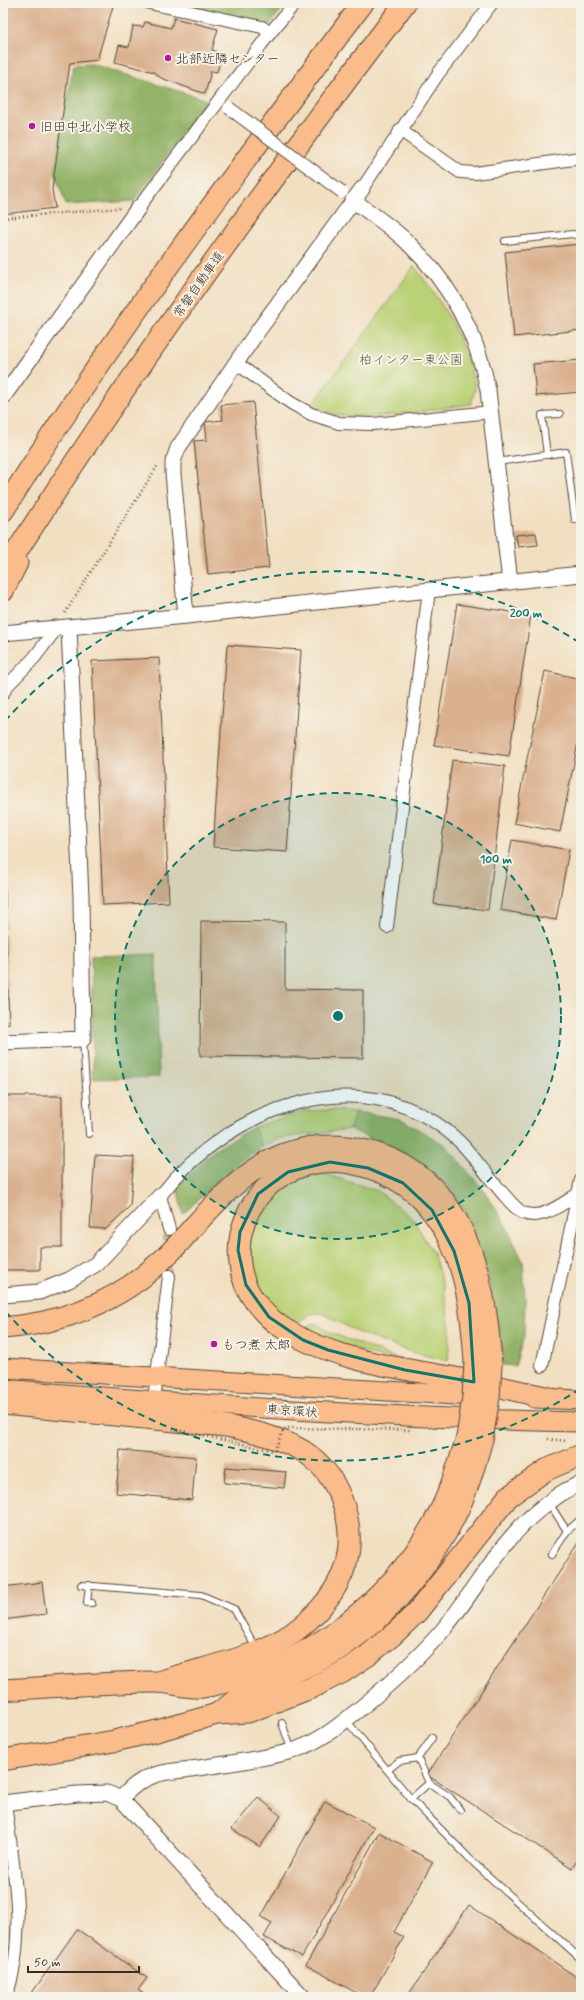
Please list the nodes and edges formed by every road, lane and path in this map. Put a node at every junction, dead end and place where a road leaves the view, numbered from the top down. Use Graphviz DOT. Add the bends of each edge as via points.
graph roads {
  1 [pos="149,3"];
  2 [pos="295,3"];
  3 [pos="363,3"];
  4 [pos="405,3"];
  5 [pos="492,3"];
  6 [pos="270,33"];
  7 [pos="224,104"];
  8 [pos="400,130"];
  9 [pos="581,158"];
  10 [pos="352,194"];
  11 [pos="139,208"];
  12 [pos="3,218"];
  13 [pos="581,238"];
  14 [pos="505,241"];
  15 [pos="236,363"];
  16 [pos="3,397"];
  17 [pos="491,412"];
  18 [pos="560,414"];
  19 [pos="178,448"];
  20 [pos="547,455"];
  21 [pos="497,462"];
  22 [pos="3,511"];
  23 [pos="39,516"];
  24 [pos="575,520"];
  25 [pos="3,573"];
  26 [pos="581,574"];
  27 [pos="510,582"];
  28 [pos="429,590"];
  29 [pos="3,591"];
  30 [pos="186,616"];
  31 [pos="62,625"];
  32 [pos="3,633"];
  33 [pos="3,693"];
  34 [pos="387,927"];
  35 [pos="83,1039"];
  36 [pos="3,1042"];
  37 [pos="89,1134"];
  38 [pos="581,1180"];
  39 [pos="578,1194"];
  40 [pos="160,1196"];
  41 [pos="169,1229"];
  42 [pos="169,1276"];
  43 [pos="3,1295"];
  44 [pos="3,1328"];
  45 [pos="483,1364"];
  46 [pos="542,1366"];
  47 [pos="3,1368"];
  48 [pos="156,1376"];
  49 [pos="3,1389"];
  50 [pos="550,1398"];
  51 [pos="154,1400"];
  52 [pos="581,1400"];
  53 [pos="3,1404"];
  54 [pos="581,1422"];
  55 [pos="173,1429"];
  56 [pos="412,1430"];
  57 [pos="474,1438"];
  58 [pos="581,1455"];
  59 [pos="581,1484"];
  60 [pos="549,1502"];
  61 [pos="581,1519"];
  62 [pos="567,1531"];
  63 [pos="552,1554"];
  64 [pos="81,1584"];
  65 [pos="89,1585"];
  66 [pos="92,1603"];
  67 [pos="252,1641"];
  68 [pos="159,1682"];
  69 [pos="3,1690"];
  70 [pos="217,1714"];
  71 [pos="346,1720"];
  72 [pos="282,1722"];
  73 [pos="432,1738"];
  74 [pos="292,1750"];
  75 [pos="418,1758"];
  76 [pos="3,1760"];
  77 [pos="388,1770"];
  78 [pos="429,1783"];
  79 [pos="121,1799"];
  80 [pos="411,1799"];
  81 [pos="4,1803"];
  82 [pos="460,1810"];
  83 [pos="581,1959"];
  84 [pos="6,1997"];
  85 [pos="303,1997"];
  1 -- 6 [label="street" via="262,27"];
  2 -- 6 [label="street"];
  3 -- 22 [label="highway" via="138,308"];
  4 -- 23 [label="highway, 常磐自動車道" via="217,257"];
  5 -- 8 [label="street" via="454,51"];
  6 -- 7 [label="street"];
  7 -- 10 [label="street, bridge"];
  7 -- 11 [label="street"];
  8 -- 9 [label="street" via="460,172 475,173"];
  8 -- 10 [label="street"];
  10 -- 15 [label="street"];
  10 -- 17 [label="street" via="408,242 448,290 462,312 477,348"];
  11 -- 12 [label="path"];
  11 -- 16 [label="street"];
  13 -- 14 [label="lane" via="573,234"];
  15 -- 17 [label="street" via="291,403 310,414 339,423 373,424"];
  15 -- 19 [label="street"];
  17 -- 21 [label="street"];
  18 -- 20 [label="lane" via="542,415"];
  19 -- 30 [label="street" via="173,462 173,473"];
  19 -- 31 [label="path" via="163,457"];
  20 -- 21 [label="lane"];
  20 -- 24 [label="lane" via="566,452"];
  21 -- 27 [label="street"];
  23 -- 25 [label="highway, 常磐自動車道"];
  23 -- 29 [label="highway"];
  26 -- 27 [label="street"];
  27 -- 28 [label="street"];
  28 -- 30 [label="street"];
  28 -- 34 [label="street"];
  30 -- 31 [label="street"];
  31 -- 32 [label="street"];
  31 -- 33 [label="street"];
  31 -- 35 [label="street" via="82,905"];
  35 -- 36 [label="street"];
  35 -- 37 [label="lane"];
  38 -- 39 [label="street"];
  39 -- 40 [label="street" via="541,1215 523,1213 461,1143 438,1125 388,1101 338,1096 311,1099 280,1107 252,1119 197,1156"];
  39 -- 46 [label="street"];
  40 -- 41 [label="street"];
  40 -- 43 [label="street" via="96,1264 68,1280 39,1292"];
  42 -- 48 [label="street"];
  44 -- 45 [label="highway" via="47,1322 68,1316 90,1309 118,1294 160,1262 213,1206 247,1175 275,1158 295,1151 337,1146 376,1153 411,1169 431,1186 450,1208 475,1259 481,1280 486,1307"];
  45 -- 50 [label="highway" via="463,1275 454,1251 432,1210 398,1180 387,1174 348,1163 330,1162 288,1172 258,1194 248,1209 240,1232 238,1250 241,1268 255,1302 269,1317 296,1336 328,1350 406,1370"];
  45 -- 57 [label="highway, bridge" via="473,1397"];
  47 -- 48 [label="highway, 東京環状"];
  48 -- 50 [label="highway, 東京環状" via="463,1396"];
  48 -- 51 [label="street"];
  49 -- 51 [label="highway, 東京環状"];
  50 -- 52 [label="highway, 東京環状"];
  51 -- 54 [label="highway, 東京環状" via="375,1415"];
  53 -- 68 [label="highway" via="226,1426 258,1432 303,1452 319,1465 333,1482 342,1500 348,1540 346,1562 338,1583 326,1601 312,1617 276,1644"];
  55 -- 56 [label="path, bridge" via="274,1451 284,1429 287,1428"];
  57 -- 68 [label="highway" via="427,1534 395,1577 354,1618 312,1647 255,1674 200,1687"];
  57 -- 70 [label="highway" via="472,1474 460,1505 410,1585 386,1610 332,1653 300,1671 246,1695"];
  58 -- 70 [label="highway" via="546,1470 508,1497 417,1612 367,1656 343,1672 275,1703 248,1712"];
  59 -- 60 [label="street"];
  60 -- 62 [label="lane"];
  60 -- 71 [label="street" via="529,1517 502,1545 470,1595 415,1660"];
  61 -- 62 [label="lane"];
  62 -- 63 [label="lane"];
  64 -- 65 [label="lane"];
  65 -- 66 [label="lane" via="88,1603"];
  65 -- 67 [label="lane" via="201,1595 234,1609"];
  68 -- 69 [label="highway"];
  70 -- 76 [label="highway" via="114,1741"];
  71 -- 74 [label="street" via="310,1744"];
  71 -- 77 [label="lane"];
  72 -- 74 [label="lane"];
  73 -- 75 [label="lane"];
  74 -- 79 [label="street" via="155,1775 131,1787"];
  75 -- 77 [label="lane" via="399,1761"];
  75 -- 78 [label="lane"];
  77 -- 80 [label="lane"];
  78 -- 80 [label="lane"];
  78 -- 82 [label="lane" via="450,1797"];
  79 -- 81 [label="street" via="107,1793"];
  79 -- 85 [label="street"];
  80 -- 83 [label="lane" via="475,1864"];
  81 -- 84 [label="street" via="18,1905 16,1958"];
}
